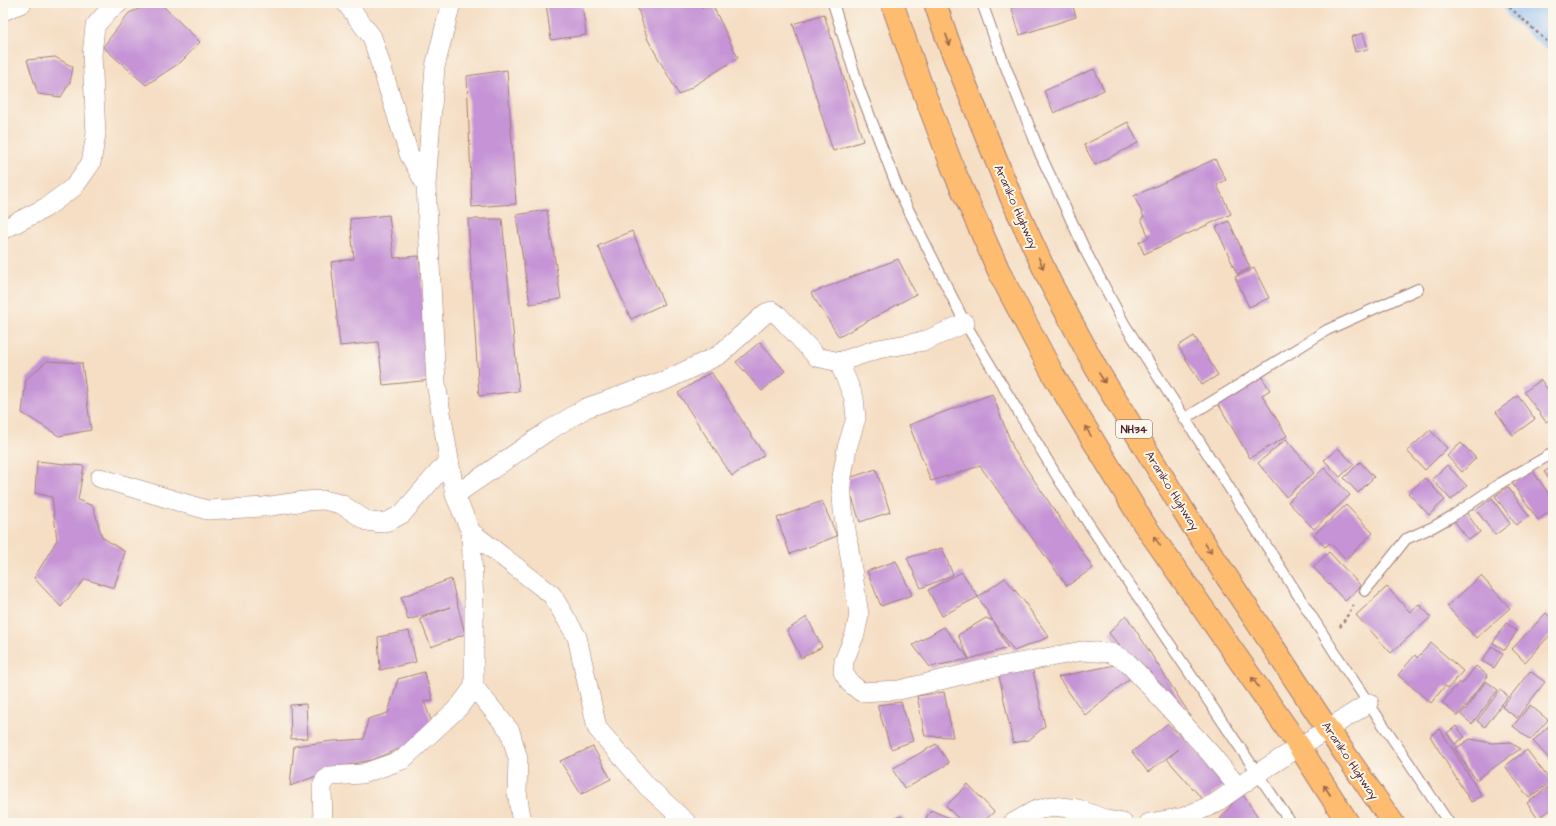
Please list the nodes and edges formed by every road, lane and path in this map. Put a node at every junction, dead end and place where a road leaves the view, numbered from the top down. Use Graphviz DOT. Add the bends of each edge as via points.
graph roads {
  1 [pos="22,3"];
  2 [pos="118,3"];
  3 [pos="346,3"];
  4 [pos="451,3"];
  5 [pos="833,3"];
  6 [pos="892,3"];
  7 [pos="935,3"];
  8 [pos="982,3"];
  9 [pos="1505,3"];
  10 [pos="3,11"];
  11 [pos="1553,47"];
  12 [pos="426,185"];
  13 [pos="4,228"];
  14 [pos="1418,289"];
  15 [pos="965,322"];
  16 [pos="839,362"];
  17 [pos="1184,419"];
  18 [pos="1553,453"];
  19 [pos="449,460"];
  20 [pos="100,478"];
  21 [pos="455,495"];
  22 [pos="471,532"];
  23 [pos="1365,590"];
  24 [pos="1337,656"];
  25 [pos="474,687"];
  26 [pos="1369,703"];
  27 [pos="1327,728"];
  28 [pos="1299,746"];
  29 [pos="1258,773"];
  30 [pos="1238,787"];
  31 [pos="323,823"];
  32 [pos="522,823"];
  33 [pos="687,823"];
  34 [pos="1013,823"];
  35 [pos="1123,823"];
  36 [pos="1149,823"];
  37 [pos="1291,823"];
  38 [pos="1348,823"];
  39 [pos="1393,823"];
  40 [pos="1449,823"];
  1 -- 10 [label="street"];
  2 -- 13 [label="street" via="95,26 92,55 96,134 92,163 74,186 45,208"];
  3 -- 12 [label="street" via="372,37 409,154"];
  4 -- 12 [label="street" via="435,67"];
  5 -- 15 [label="lane" via="859,88 898,189"];
  28 -- 6 [label="highway, one-way" via="1144,524 1054,376 1002,278 954,171"];
  7 -- 27 [label="highway, Araniko Highway / NH34, one-way" via="1011,197 1050,282 1096,368 1191,523"];
  8 -- 17 [label="lane" via="1041,156 1087,254 1125,324"];
  9 -- 11 [label="path"];
  12 -- 19 [label="street" via="436,383"];
  14 -- 17 [label="lane" via="1327,330"];
  15 -- 16 [label="street" via="925,341 878,350"];
  15 -- 29 [label="lane" via="1061,482"];
  16 -- 21 [label="street" via="817,357 778,316 772,311 766,313 719,355 666,380 586,408"];
  16 -- 30 [label="street" via="854,398 856,418 840,483 860,615 844,661 843,672 850,683 861,692 899,690 1082,651 1111,653 1126,661"];
  17 -- 24 [label="lane"];
  18 -- 23 [label="lane" via="1501,483 1454,515 1406,539"];
  19 -- 20 [label="street" via="402,514 379,523 367,521 341,504 323,500 207,510"];
  19 -- 21 [label="street"];
  21 -- 22 [label="street"];
  22 -- 25 [label="street"];
  22 -- 33 [label="street" via="552,595 577,637 598,728 647,786"];
  23 -- 24 [label="path" via="1347,613 1335,635"];
  24 -- 26 [label="lane"];
  25 -- 31 [label="street" via="459,707 402,760 362,774 331,776 325,780 322,787"];
  25 -- 32 [label="street" via="510,731 518,759 517,792"];
  26 -- 27 [label="street"];
  26 -- 40 [label="lane"];
  27 -- 28 [label="street"];
  27 -- 39 [label="highway, Araniko Highway / NH34"];
  28 -- 29 [label="street"];
  38 -- 28 [label="highway, one-way"];
  29 -- 30 [label="street"];
  29 -- 37 [label="lane"];
  30 -- 36 [label="street" via="1214,804 1184,817"];
  34 -- 35 [label="street" via="1052,806 1078,809"];
}
